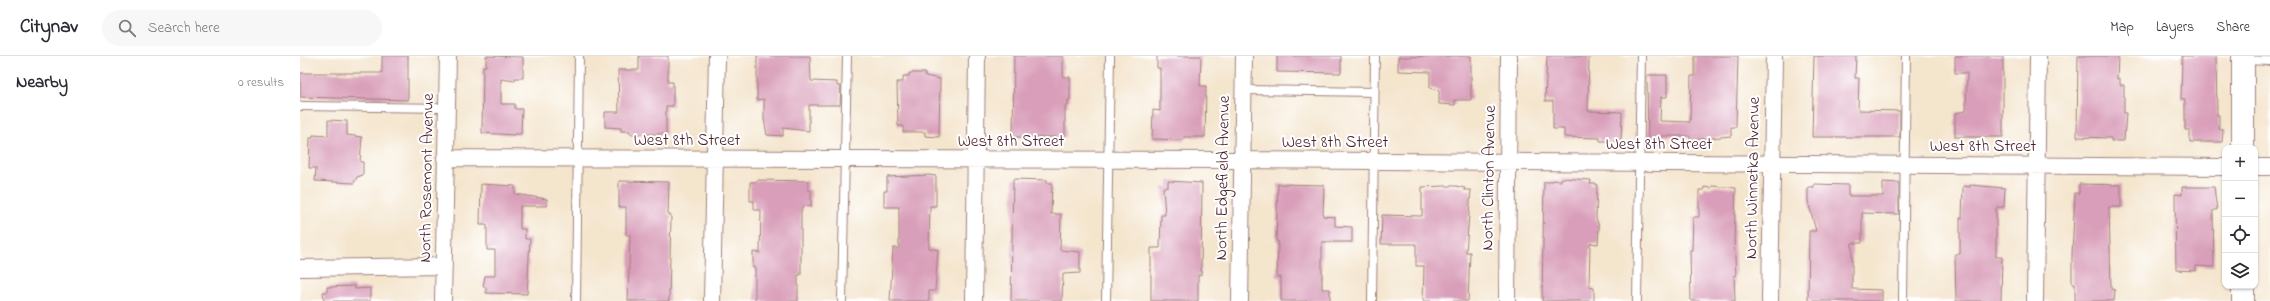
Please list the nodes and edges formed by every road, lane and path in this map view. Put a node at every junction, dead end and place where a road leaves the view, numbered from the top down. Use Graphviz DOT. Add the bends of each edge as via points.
graph roads {
  1 [pos="448,56"];
  2 [pos="579,56"];
  3 [pos="716,56"];
  4 [pos="847,56"];
  5 [pos="977,56"];
  6 [pos="1110,56"];
  7 [pos="1244,56"];
  8 [pos="1375,56"];
  9 [pos="1509,56"];
  10 [pos="1641,56"];
  11 [pos="1774,56"];
  12 [pos="1906,56"];
  13 [pos="2038,56"];
  14 [pos="2244,58"];
  15 [pos="2270,61"];
  16 [pos="1244,90"];
  17 [pos="1374,92"];
  18 [pos="300,106"];
  19 [pos="446,108"];
  20 [pos="2243,145"];
  21 [pos="445,158"];
  22 [pos="578,159"];
  23 [pos="714,159"];
  24 [pos="844,160"];
  25 [pos="976,160"];
  26 [pos="1108,160"];
  27 [pos="1242,160"];
  28 [pos="1374,161"];
  29 [pos="1509,162"];
  30 [pos="1639,163"];
  31 [pos="1772,163"];
  32 [pos="1905,165"];
  33 [pos="2036,165"];
  34 [pos="2222,167"];
  35 [pos="2258,167"];
  36 [pos="2270,167"];
  37 [pos="444,266"];
  38 [pos="300,268"];
  39 [pos="2243,289"];
  40 [pos="443,301"];
  41 [pos="576,301"];
  42 [pos="712,301"];
  43 [pos="842,301"];
  44 [pos="974,301"];
  45 [pos="1106,301"];
  46 [pos="1240,301"];
  47 [pos="1372,301"];
  48 [pos="1507,301"];
  49 [pos="1637,301"];
  50 [pos="1770,301"];
  51 [pos="1903,301"];
  52 [pos="2035,301"];
  53 [pos="2243,301"];
  1 -- 19 [label="street, North Rosemont Avenue"];
  2 -- 22 [label="lane"];
  3 -- 23 [label="street"];
  4 -- 24 [label="lane"];
  5 -- 25 [label="street"];
  6 -- 26 [label="lane"];
  7 -- 16 [label="street, North Edgefield Avenue"];
  8 -- 17 [label="lane"];
  9 -- 29 [label="street, North Clinton Avenue"];
  10 -- 30 [label="lane"];
  11 -- 31 [label="street, North Winnetka Avenue"];
  12 -- 32 [label="lane"];
  13 -- 33 [label="street"];
  14 -- 15 [label="lane"];
  14 -- 20 [label="main road"];
  16 -- 17 [label="lane"];
  16 -- 27 [label="street, North Edgefield Avenue"];
  17 -- 28 [label="lane"];
  18 -- 19 [label="lane"];
  19 -- 21 [label="street, North Rosemont Avenue"];
  21 -- 22 [label="street, West 8th Street"];
  21 -- 37 [label="street, North Rosemont Avenue"];
  22 -- 23 [label="street, West 8th Street"];
  22 -- 41 [label="lane"];
  23 -- 24 [label="street, West 8th Street"];
  23 -- 42 [label="street"];
  24 -- 25 [label="street, West 8th Street"];
  24 -- 43 [label="lane"];
  25 -- 26 [label="street, West 8th Street"];
  25 -- 44 [label="street"];
  26 -- 27 [label="street, West 8th Street"];
  26 -- 45 [label="lane"];
  27 -- 28 [label="street, West 8th Street"];
  27 -- 46 [label="street, North Edgefield Avenue"];
  28 -- 29 [label="street, West 8th Street"];
  28 -- 47 [label="lane"];
  29 -- 30 [label="street, West 8th Street"];
  29 -- 48 [label="street, North Clinton Avenue"];
  30 -- 31 [label="street, West 8th Street"];
  30 -- 49 [label="lane"];
  31 -- 32 [label="street, West 8th Street"];
  31 -- 50 [label="street, North Winnetka Avenue"];
  32 -- 33 [label="street, West 8th Street"];
  32 -- 51 [label="lane"];
  33 -- 34 [label="street, West 8th Street"];
  33 -- 52 [label="street"];
  35 -- 36 [label="street"];
  37 -- 38 [label="street"];
  37 -- 40 [label="street, North Rosemont Avenue"];
  39 -- 53 [label="main road"];
}
